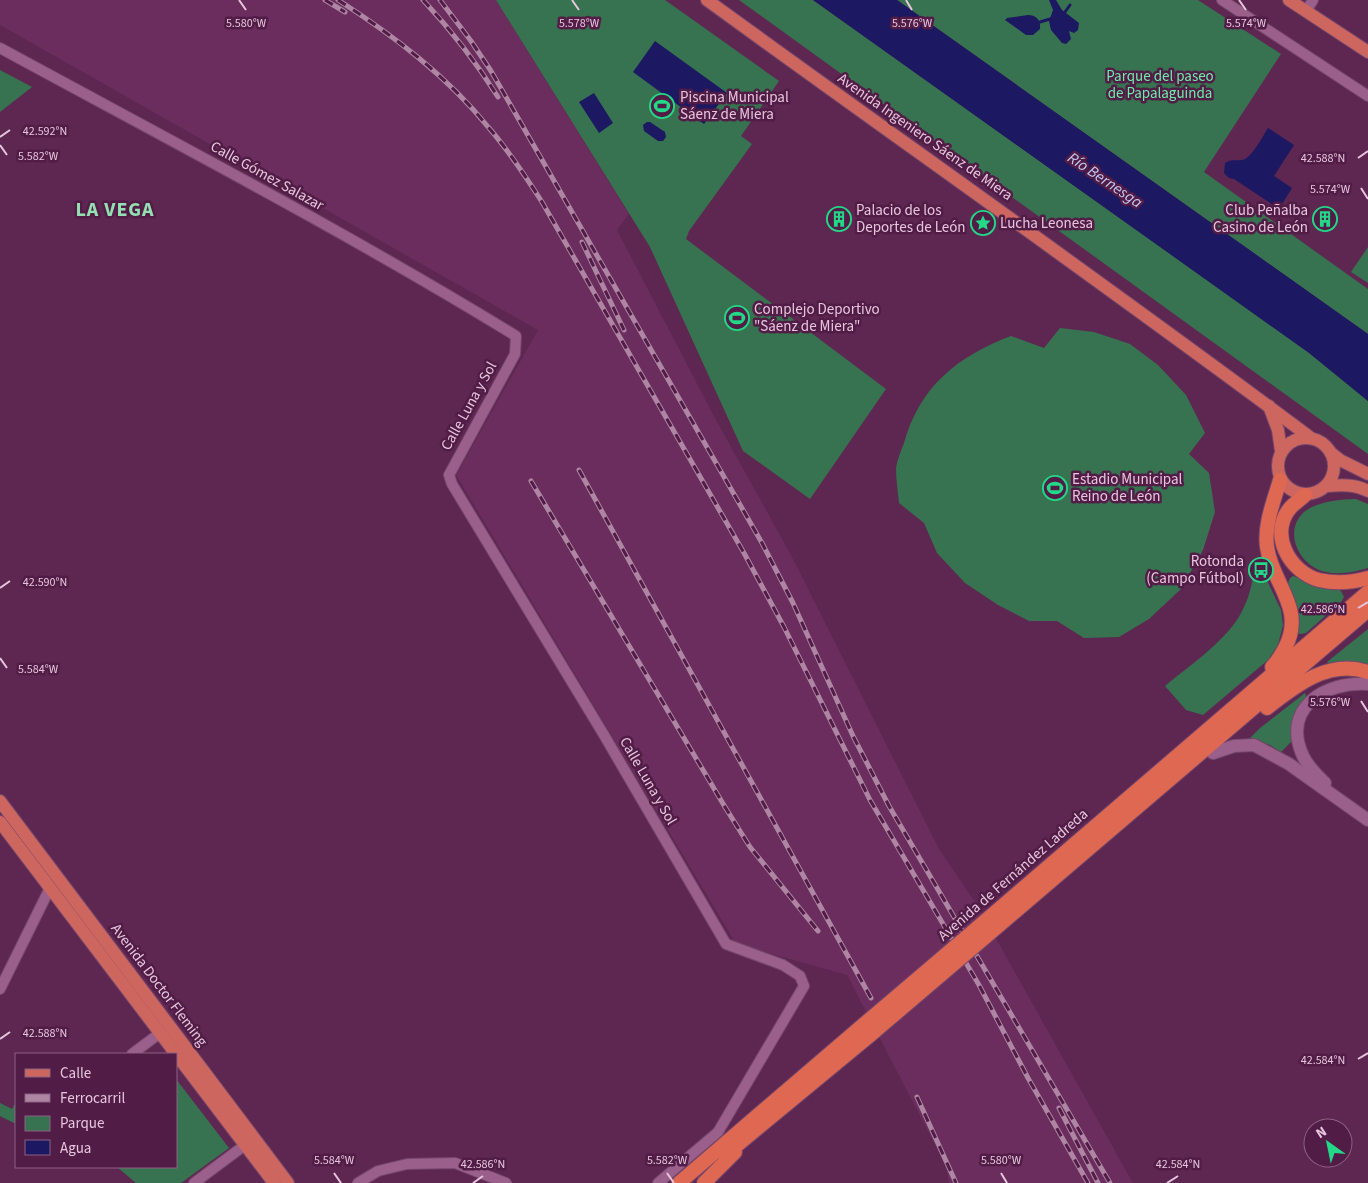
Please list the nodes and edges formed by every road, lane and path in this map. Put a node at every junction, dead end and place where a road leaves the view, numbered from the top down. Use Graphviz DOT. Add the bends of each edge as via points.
graph roads {
  1 [pos="707,0"];
  2 [pos="1222,0"];
  3 [pos="1289,0"];
  4 [pos="1313,0"];
  5 [pos="1306,11"];
  6 [pos="0,48"];
  7 [pos="1368,52"];
  8 [pos="1368,96"];
  9 [pos="516,336"];
  10 [pos="1269,406"];
  11 [pos="1311,438"];
  12 [pos="1281,452"];
  13 [pos="1331,453"];
  14 [pos="1368,474"];
  15 [pos="1280,480"];
  16 [pos="1326,486"];
  17 [pos="1368,491"];
  18 [pos="1305,495"];
  19 [pos="1368,578"];
  20 [pos="1368,592"];
  21 [pos="1368,610"];
  22 [pos="1368,672"];
  23 [pos="1368,684"];
  24 [pos="1298,738"];
  25 [pos="1198,739"];
  26 [pos="1213,753"];
  27 [pos="1273,755"];
  28 [pos="1340,800"];
  29 [pos="1,803"];
  30 [pos="1368,820"];
  31 [pos="0,822"];
  32 [pos="1104,836"];
  33 [pos="50,888"];
  34 [pos="980,933"];
  35 [pos="0,989"];
  36 [pos="160,1033"];
  37 [pos="133,1053"];
  38 [pos="175,1053"];
  39 [pos="178,1057"];
  40 [pos="752,1127"];
  41 [pos="245,1145"];
  42 [pos="194,1183"];
  43 [pos="274,1183"];
  44 [pos="288,1183"];
  45 [pos="358,1183"];
  46 [pos="506,1183"];
  47 [pos="658,1183"];
  48 [pos="667,1183"];
  49 [pos="679,1183"];
  50 [pos="692,1183"];
  51 [pos="704,1183"];
  1 -- 10 [label="main road, Avenida Ingeniero Sáenz de Miera"];
  2 -- 8 [label="street"];
  3 -- 5 [label="main road"];
  4 -- 5 [label="street"];
  5 -- 7 [label="main road"];
  6 -- 9 [label="street, Calle Gómez Salazar" via="209,160"];
  9 -- 47 [label="street, Calle Luna y Sol" via="515,354 449,475 452,484 726,944 783,965 800,976 804,986 718,1132"];
  10 -- 11 [label="main road, Avenida Ingeniero Sáenz de Miera"];
  10 -- 12 [label="main road" via="1278,430"];
  11 -- 12 [label="main road" via="1296,440"];
  11 -- 13 [label="main road" via="1320,441"];
  12 -- 15 [label="main road"];
  13 -- 14 [label="main road"];
  13 -- 16 [label="main road" via="1334,469"];
  15 -- 18 [label="main road" via="1290,489"];
  15 -- 25 [label="highway" via="1267,529 1267,545 1269,560 1293,616 1292,636 1278,662"];
  16 -- 17 [label="main road" via="1344,484"];
  16 -- 18 [label="main road"];
  18 -- 19 [label="highway" via="1291,507 1281,532 1282,543 1292,563 1318,580 1344,583"];
  20 -- 25 [label="highway, Avenida de Fernández Ladreda"];
  21 -- 32 [label="highway, Avenida de Fernández Ladreda"];
  22 -- 26 [label="highway" via="1342,668 1317,673 1277,700"];
  23 -- 24 [label="street" via="1341,686 1316,697 1300,716"];
  24 -- 27 [label="street" via="1282,755"];
  24 -- 28 [label="street" via="1309,766"];
  25 -- 34 [label="highway, Avenida de Fernández Ladreda"];
  26 -- 27 [label="street" via="1234,746 1254,745"];
  26 -- 32 [label="highway" via="1136,819"];
  27 -- 28 [label="street"];
  28 -- 30 [label="street"];
  29 -- 44 [label="main road, Avenida Doctor Fleming"];
  31 -- 33 [label="main road, Avenida Doctor Fleming"];
  32 -- 34 [label="highway, Avenida de Fernández Ladreda"];
  33 -- 35 [label="street"];
  33 -- 36 [label="main road, Avenida Doctor Fleming"];
  34 -- 40 [label="highway, Avenida de Fernández Ladreda, bridge"];
  36 -- 37 [label="street"];
  36 -- 38 [label="main road, Avenida Doctor Fleming"];
  39 -- 41 [label="main road, Avenida Doctor Fleming"];
  40 -- 48 [label="highway"];
  40 -- 49 [label="highway, Avenida de Fernández Ladreda"];
  40 -- 50 [label="highway, Avenida de Fernández Ladreda"];
  40 -- 51 [label="highway"];
  41 -- 42 [label="street"];
  41 -- 43 [label="main road, Avenida Doctor Fleming"];
  45 -- 46 [label="street" via="378,1171 406,1164 455,1163"];
}
